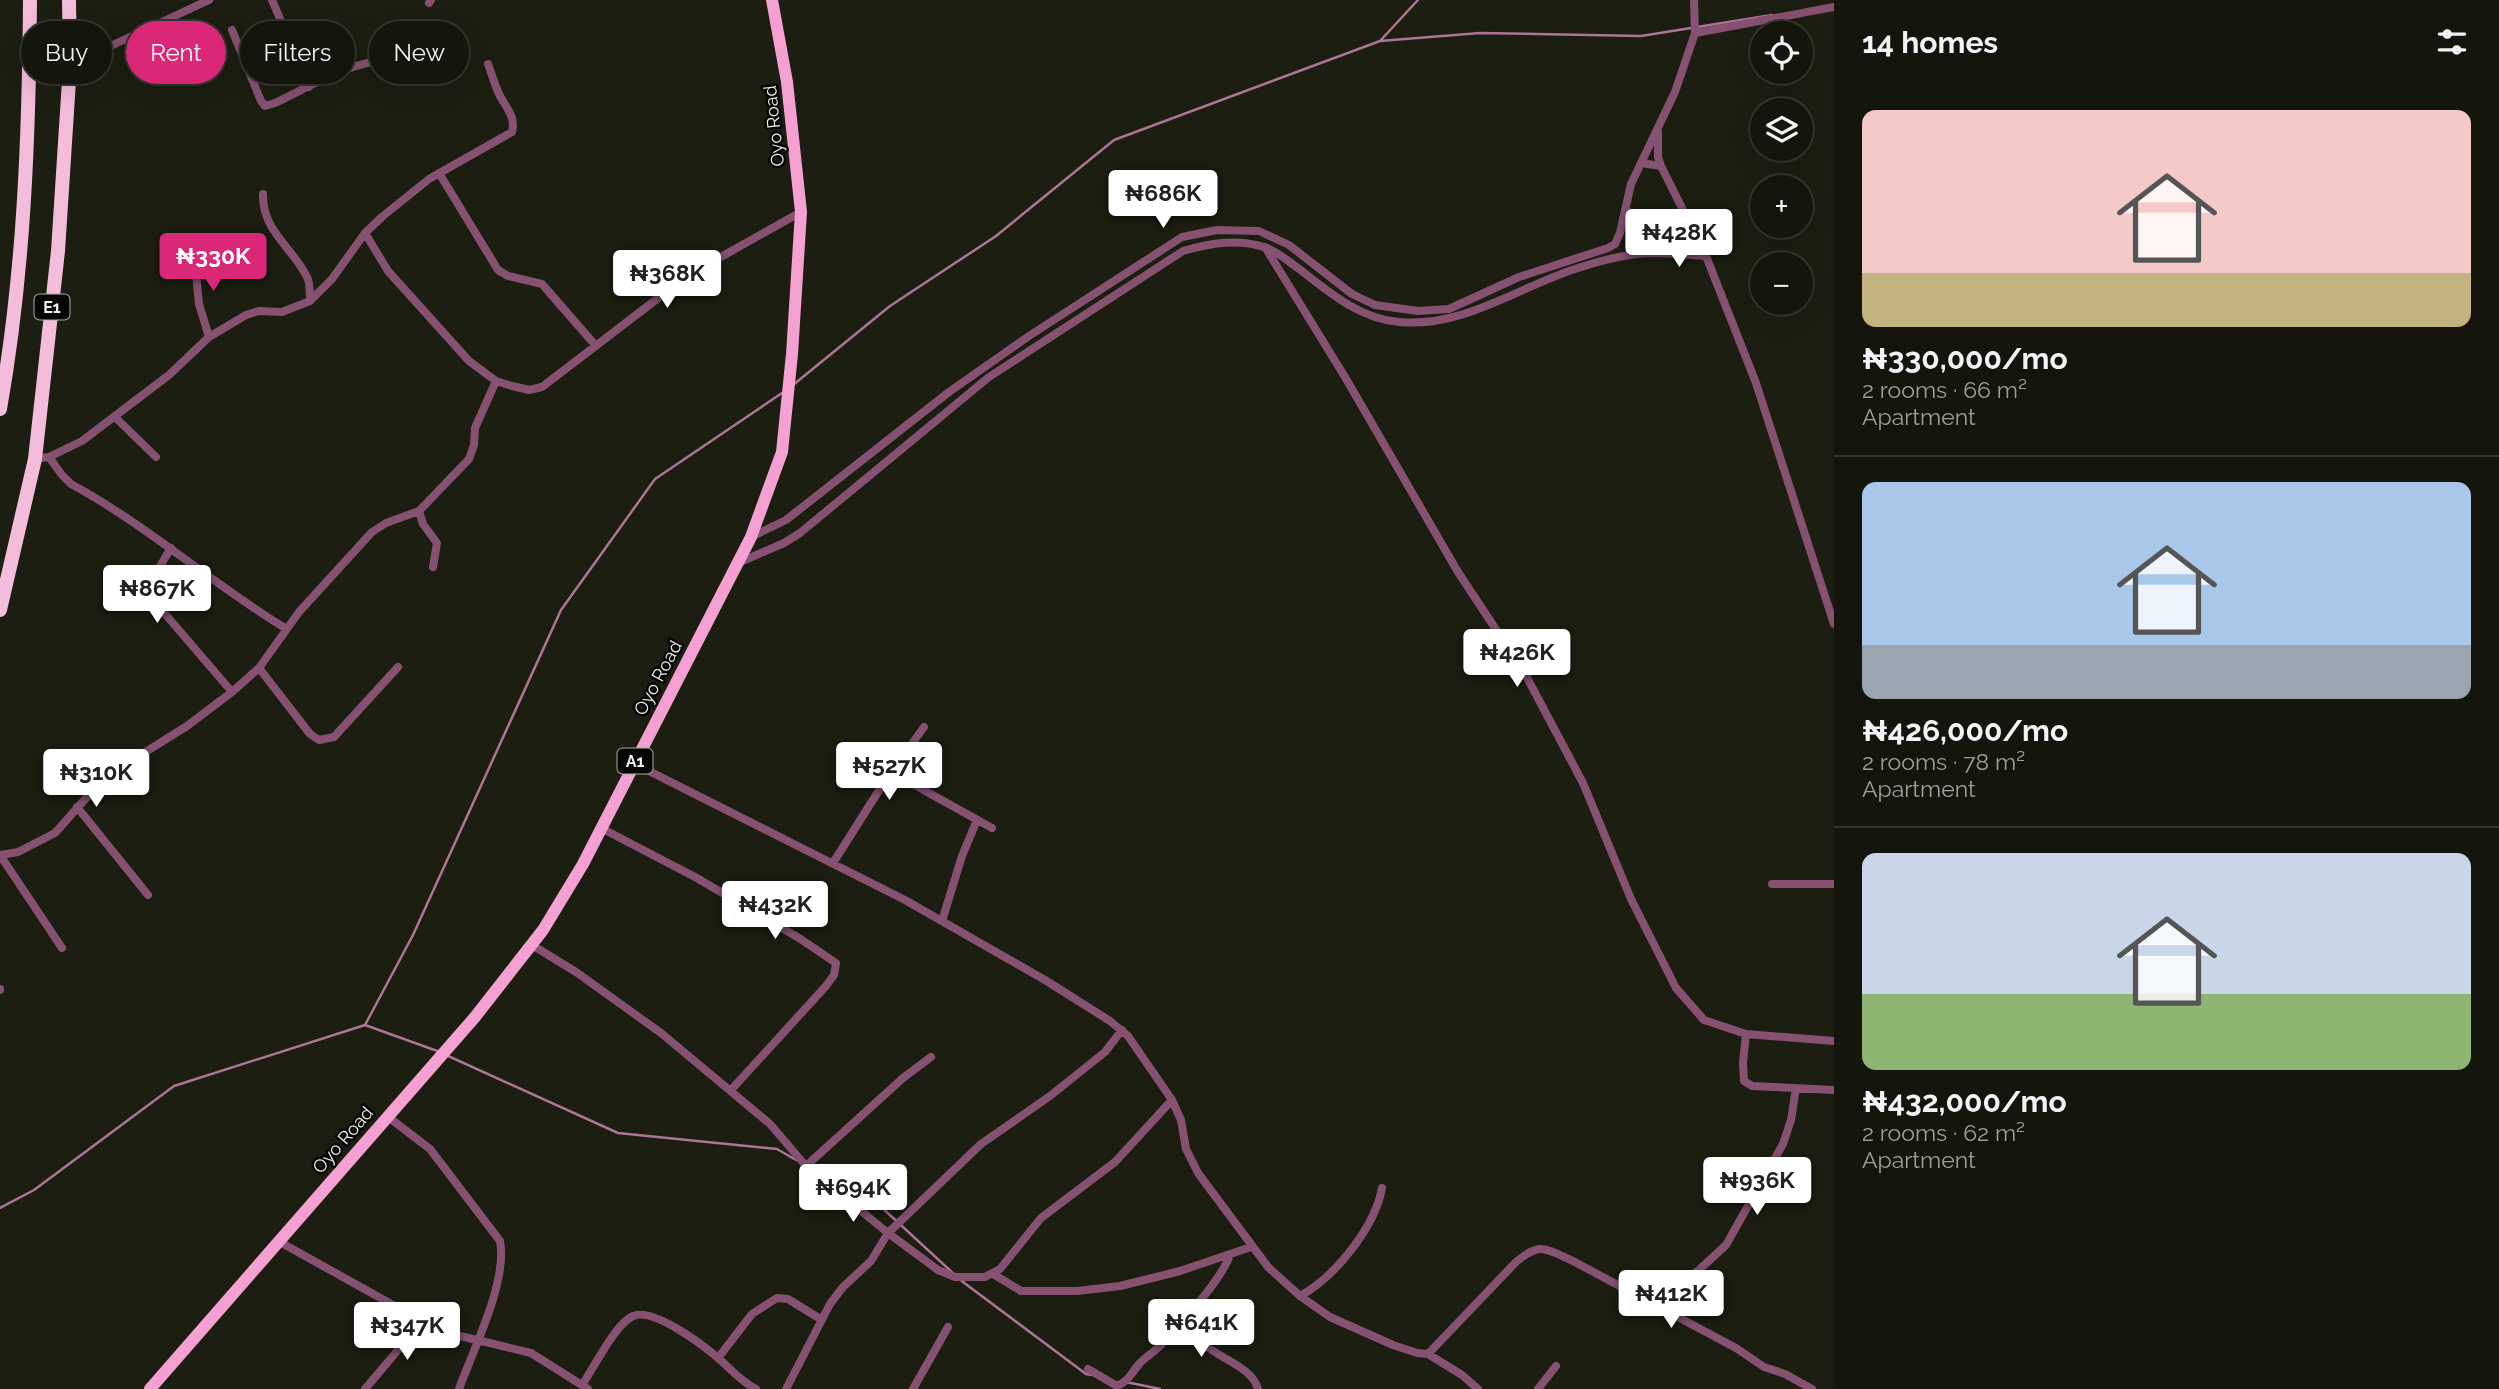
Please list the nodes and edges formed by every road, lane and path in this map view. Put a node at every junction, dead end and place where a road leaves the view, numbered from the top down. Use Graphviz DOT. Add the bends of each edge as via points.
graph roads {
  1 [pos="30,0"];
  2 [pos="69,0"];
  3 [pos="209,0"];
  4 [pos="272,0"];
  5 [pos="772,0"];
  6 [pos="1695,0"];
  7 [pos="1834,7"];
  8 [pos="70,21"];
  9 [pos="232,30"];
  10 [pos="1695,33"];
  11 [pos="112,46"];
  12 [pos="369,62"];
  13 [pos="488,64"];
  14 [pos="70,84"];
  15 [pos="309,87"];
  16 [pos="1658,128"];
  17 [pos="1641,163"];
  18 [pos="1661,166"];
  19 [pos="439,173"];
  20 [pos="263,194"];
  21 [pos="1628,203"];
  22 [pos="801,212"];
  23 [pos="1259,231"];
  24 [pos="365,233"];
  25 [pos="1265,247"];
  26 [pos="1653,253"];
  27 [pos="194,254"];
  28 [pos="1706,256"];
  29 [pos="310,301"];
  30 [pos="209,337"];
  31 [pos="596,346"];
  32 [pos="496,381"];
  33 [pos="0,409"];
  34 [pos="115,417"];
  35 [pos="156,457"];
  36 [pos="42,458"];
  37 [pos="419,511"];
  38 [pos="751,537"];
  39 [pos="171,548"];
  40 [pos="738,563"];
  41 [pos="433,568"];
  42 [pos="0,610"];
  43 [pos="1834,624"];
  44 [pos="285,628"];
  45 [pos="398,667"];
  46 [pos="260,668"];
  47 [pos="232,692"];
  48 [pos="924,727"];
  49 [pos="634,763"];
  50 [pos="893,773"];
  51 [pos="77,807"];
  52 [pos="977,820"];
  53 [pos="601,828"];
  54 [pos="992,828"];
  55 [pos="0,855"];
  56 [pos="833,863"];
  57 [pos="1772,884"];
  58 [pos="1834,884"];
  59 [pos="148,895"];
  60 [pos="942,921"];
  61 [pos="532,945"];
  62 [pos="62,948"];
  63 [pos="1122,1030"];
  64 [pos="1746,1034"];
  65 [pos="1834,1041"];
  66 [pos="931,1057"];
  67 [pos="1796,1088"];
  68 [pos="731,1090"];
  69 [pos="1834,1090"];
  70 [pos="1172,1100"];
  71 [pos="387,1116"];
  72 [pos="806,1166"];
  73 [pos="1382,1188"];
  74 [pos="891,1230"];
  75 [pos="278,1241"];
  76 [pos="1251,1247"];
  77 [pos="1230,1254"];
  78 [pos="993,1274"];
  79 [pos="1300,1296"];
  80 [pos="1653,1303"];
  81 [pos="1187,1314"];
  82 [pos="411,1315"];
  83 [pos="822,1320"];
  84 [pos="948,1327"];
  85 [pos="460,1336"];
  86 [pos="479,1340"];
  87 [pos="404,1343"];
  88 [pos="1428,1354"];
  89 [pos="718,1358"];
  90 [pos="1556,1366"];
  91 [pos="1088,1369"];
  92 [pos="585,1387"];
  93 [pos="1540,1388"];
  94 [pos="150,1389"];
  95 [pos="365,1389"];
  96 [pos="459,1389"];
  97 [pos="755,1389"];
  98 [pos="786,1389"];
  99 [pos="913,1389"];
  100 [pos="1258,1389"];
  101 [pos="1478,1389"];
  102 [pos="1812,1389"];
  1 -- 33 [label="highway, E1" via="21,246"];
  2 -- 8 [label="highway, E1"];
  3 -- 11 [label="street"];
  4 -- 15 [label="street"];
  5 -- 22 [label="highway, Oyo Road / A1" via="787,82"];
  6 -- 10 [label="street"];
  7 -- 10 [label="street"];
  9 -- 15 [label="street" via="265,106"];
  10 -- 16 [label="street"];
  12 -- 15 [label="street"];
  13 -- 19 [label="street" via="513,117 512,132"];
  14 -- 36 [label="highway, E1"];
  16 -- 17 [label="street"];
  16 -- 18 [label="street"];
  17 -- 18 [label="street"];
  17 -- 21 [label="street"];
  18 -- 28 [label="street"];
  19 -- 24 [label="street"];
  19 -- 31 [label="street" via="498,270 542,284"];
  20 -- 29 [label="street" via="262,209 308,280"];
  21 -- 23 [label="street" via="1620,233 1608,248 1519,276 1437,311 1375,305 1289,245"];
  21 -- 26 [label="street" via="1632,232"];
  22 -- 31 [label="street" via="687,276"];
  22 -- 38 [label="highway, Oyo Road / A1" via="782,452"];
  23 -- 25 [label="street"];
  23 -- 38 [label="street" via="1217,230 1169,243 949,392 786,520"];
  24 -- 29 [label="street"];
  24 -- 32 [label="street" via="388,271 469,361"];
  25 -- 26 [label="street" via="1346,304 1378,319 1411,323 1437,322 1576,269"];
  25 -- 40 [label="street" via="1208,243 1183,251 989,377 800,533"];
  25 -- 64 [label="street" via="1458,572 1524,672 1583,783 1631,899 1676,988 1704,1020"];
  26 -- 28 [label="street"];
  27 -- 30 [label="street" via="199,304"];
  28 -- 43 [label="street" via="1756,383"];
  29 -- 30 [label="street" via="282,312 246,315"];
  30 -- 34 [label="street"];
  31 -- 32 [label="street" via="542,387 529,390"];
  32 -- 37 [label="street" via="475,428 469,459"];
  34 -- 35 [label="street"];
  34 -- 36 [label="street" via="72,447"];
  36 -- 39 [label="street" via="71,484"];
  36 -- 42 [label="highway, E1"];
  37 -- 41 [label="street" via="437,543"];
  37 -- 44 [label="street" via="372,532"];
  38 -- 40 [label="highway, Oyo Road / A1"];
  39 -- 44 [label="street"];
  39 -- 47 [label="street" via="148,586 148,594"];
  40 -- 49 [label="highway, Oyo Road / A1"];
  44 -- 46 [label="street"];
  45 -- 46 [label="street" via="334,737 319,740"];
  46 -- 47 [label="street"];
  47 -- 51 [label="street" via="104,778"];
  48 -- 50 [label="street"];
  49 -- 53 [label="highway, Oyo Road / A1"];
  49 -- 56 [label="street"];
  50 -- 52 [label="street"];
  50 -- 56 [label="street"];
  51 -- 55 [label="street" via="55,833 18,852"];
  51 -- 59 [label="street"];
  52 -- 54 [label="street"];
  52 -- 60 [label="street"];
  53 -- 61 [label="highway, Oyo Road / A1"];
  53 -- 68 [label="street" via="695,877 836,963 826,986"];
  55 -- 62 [label="street"];
  56 -- 60 [label="street"];
  57 -- 58 [label="street"];
  60 -- 63 [label="street"];
  61 -- 68 [label="street" via="661,1033"];
  61 -- 71 [label="highway, Oyo Road / A1"];
  63 -- 70 [label="street"];
  63 -- 74 [label="street" via="1105,1052 981,1144"];
  64 -- 65 [label="street"];
  64 -- 67 [label="street" via="1744,1081 1752,1086"];
  66 -- 72 [label="street"];
  67 -- 69 [label="street"];
  67 -- 80 [label="street" via="1783,1144 1726,1245"];
  68 -- 72 [label="street" via="770,1124"];
  70 -- 76 [label="street" via="1198,1173"];
  70 -- 78 [label="street" via="1115,1162 1041,1217"];
  71 -- 75 [label="highway, Oyo Road / A1"];
  71 -- 86 [label="street" via="430,1149 500,1241 503,1254"];
  72 -- 74 [label="street"];
  73 -- 79 [label="street" via="1368,1224 1337,1266 1317,1287"];
  74 -- 78 [label="street" via="938,1270 955,1277"];
  74 -- 83 [label="street"];
  75 -- 82 [label="street"];
  75 -- 94 [label="highway, Oyo Road / A1"];
  76 -- 77 [label="street"];
  76 -- 79 [label="street"];
  77 -- 78 [label="street" via="1120,1286 1077,1291 1021,1291"];
  77 -- 81 [label="street" via="1227,1266"];
  79 -- 88 [label="street" via="1330,1317 1393,1345"];
  80 -- 88 [label="street" via="1549,1250 1531,1250"];
  80 -- 102 [label="street"];
  81 -- 91 [label="street" via="1117,1387"];
  81 -- 100 [label="street" via="1191,1332 1248,1373"];
  82 -- 85 [label="street"];
  82 -- 87 [label="street"];
  83 -- 89 [label="street" via="788,1299 776,1298 752,1314"];
  83 -- 98 [label="street"];
  84 -- 99 [label="street"];
  85 -- 86 [label="street"];
  85 -- 87 [label="street"];
  86 -- 92 [label="street" via="531,1353"];
  86 -- 96 [label="street"];
  87 -- 95 [label="street"];
  88 -- 101 [label="street"];
  89 -- 92 [label="street" via="662,1319 639,1314 620,1327"];
  89 -- 97 [label="street"];
  90 -- 93 [label="street"];
}
